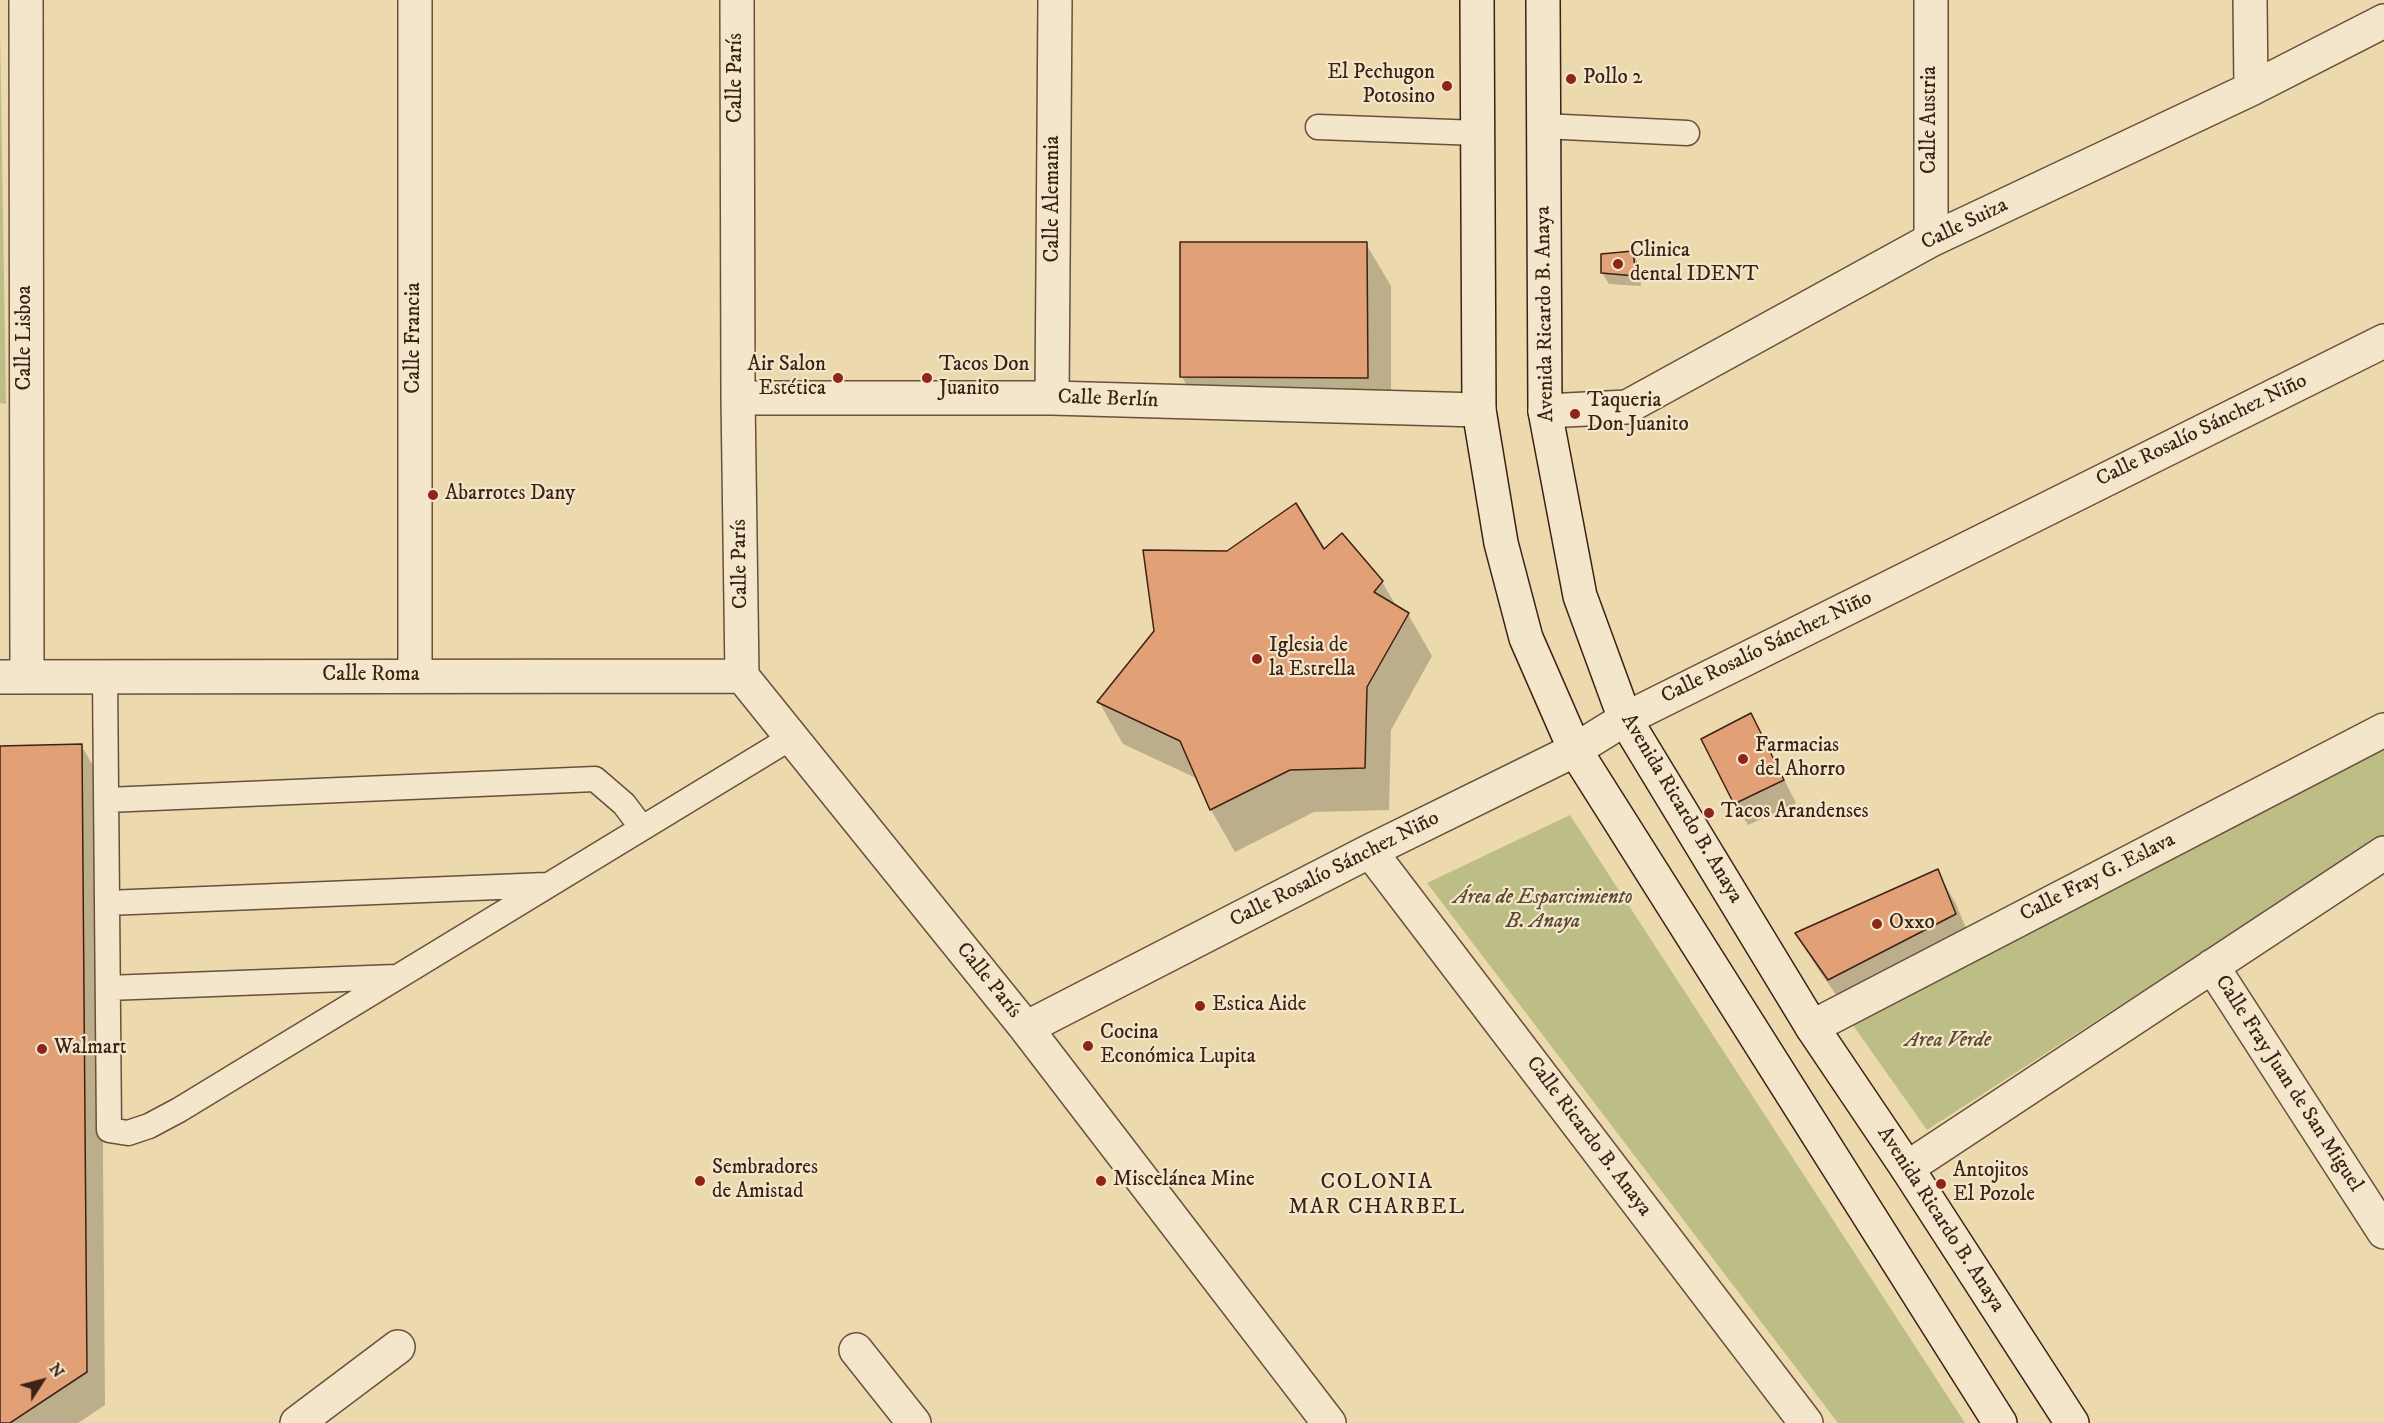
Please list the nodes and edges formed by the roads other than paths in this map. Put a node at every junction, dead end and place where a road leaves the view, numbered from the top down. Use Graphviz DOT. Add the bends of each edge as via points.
graph roads {
  1 [pos="26,0"];
  2 [pos="415,0"];
  3 [pos="736,0"];
  4 [pos="1055,0"];
  5 [pos="1477,0"];
  6 [pos="1543,0"];
  7 [pos="1931,0"];
  8 [pos="2250,0"];
  9 [pos="2384,21"];
  10 [pos="2251,89"];
  11 [pos="1543,126"];
  12 [pos="1318,127"];
  13 [pos="1478,133"];
  14 [pos="1687,133"];
  15 [pos="1931,240"];
  16 [pos="2384,341"];
  17 [pos="738,398"];
  18 [pos="1052,398"];
  19 [pos="1479,410"];
  20 [pos="1545,411"];
  21 [pos="415,675"];
  22 [pos="14,676"];
  23 [pos="105,676"];
  24 [pos="742,676"];
  25 [pos="1624,719"];
  26 [pos="2384,730"];
  27 [pos="792,737"];
  28 [pos="1575,750"];
  29 [pos="107,800"];
  30 [pos="642,828"];
  31 [pos="1370,851"];
  32 [pos="2384,853"];
  33 [pos="548,885"];
  34 [pos="107,903"];
  35 [pos="2212,966"];
  36 [pos="398,977"];
  37 [pos="108,988"];
  38 [pos="1812,1027"];
  39 [pos="1026,1028"];
  40 [pos="1907,1168"];
  41 [pos="2384,1232"];
  42 [pos="398,1347"];
  43 [pos="856,1350"];
  44 [pos="297,1423"];
  45 [pos="914,1423"];
  46 [pos="1329,1423"];
  47 [pos="1806,1423"];
  48 [pos="2000,1423"];
  49 [pos="2072,1423"];
  1 -- 22 [label="street, Calle Lisboa"];
  2 -- 21 [label="street, Calle Francia"];
  3 -- 17 [label="street, Calle París"];
  4 -- 18 [label="street, Calle Alemania"];
  5 -- 13 [label="street"];
  6 -- 11 [label="street, Avenida Ricardo B. Anaya"];
  7 -- 15 [label="street, Calle Austria"];
  8 -- 10 [label="street"];
  9 -- 10 [label="street, Calle Suiza"];
  10 -- 15 [label="street, Calle Suiza"];
  11 -- 14 [label="lane"];
  11 -- 20 [label="street, Avenida Ricardo B. Anaya"];
  12 -- 13 [label="lane"];
  13 -- 19 [label="street"];
  15 -- 20 [label="street, Calle Suiza" via="1627,407"];
  16 -- 25 [label="street, Calle Rosalío Sánchez Niño"];
  17 -- 18 [label="street, Calle Berlín"];
  17 -- 24 [label="street, Calle París"];
  18 -- 19 [label="street, Calle Berlín"];
  19 -- 28 [label="street" via="1501,543 1526,638"];
  20 -- 25 [label="street, Avenida Ricardo B. Anaya" via="1580,596"];
  21 -- 23 [label="street, Calle Roma"];
  21 -- 24 [label="street, Calle Roma"];
  22 -- 23 [label="street, Calle Roma"];
  23 -- 29 [label="lane"];
  24 -- 27 [label="street, Calle París"];
  25 -- 28 [label="street, Calle Rosalío Sánchez Niño"];
  25 -- 38 [label="street, Avenida Ricardo B. Anaya"];
  26 -- 38 [label="street, Calle Fray G. Eslava"];
  27 -- 30 [label="lane"];
  27 -- 39 [label="street, Calle París"];
  28 -- 31 [label="street, Calle Rosalío Sánchez Niño"];
  28 -- 48 [label="street"];
  29 -- 30 [label="lane" via="596,779 624,804"];
  29 -- 34 [label="lane"];
  30 -- 33 [label="lane"];
  31 -- 39 [label="street, Calle Rosalío Sánchez Niño"];
  31 -- 47 [label="street, Calle Ricardo B. Anaya"];
  32 -- 35 [label="street"];
  33 -- 34 [label="lane"];
  33 -- 36 [label="lane"];
  34 -- 37 [label="lane"];
  35 -- 40 [label="street"];
  35 -- 41 [label="street, Calle Fray Juan de San Miguel"];
  36 -- 37 [label="lane"];
  36 -- 37 [label="lane" via="179,1110 128,1133 109,1130"];
  38 -- 40 [label="street, Avenida Ricardo B. Anaya"];
  39 -- 46 [label="street, Calle París"];
  40 -- 49 [label="street, Avenida Ricardo B. Anaya"];
  42 -- 44 [label="street"];
  43 -- 45 [label="street"];
}
